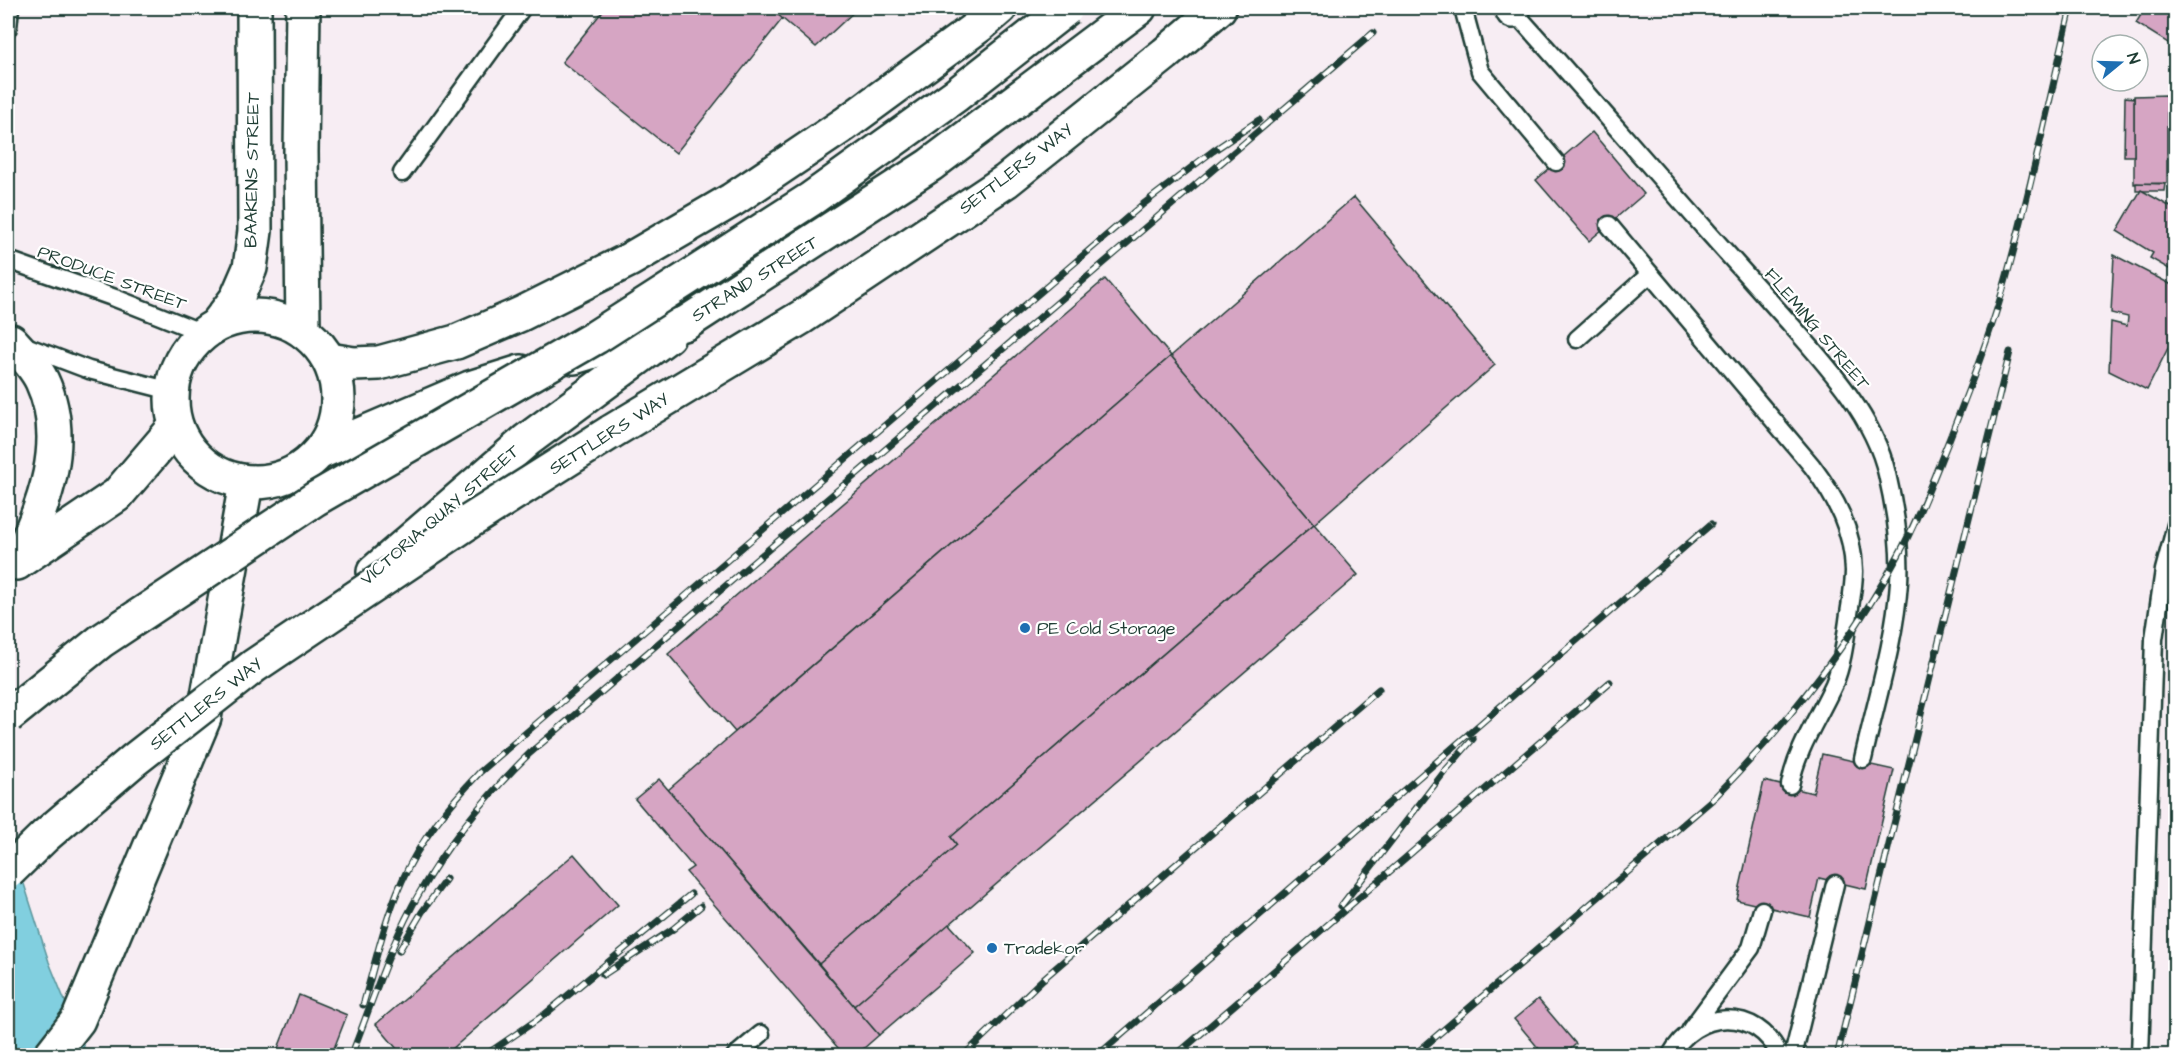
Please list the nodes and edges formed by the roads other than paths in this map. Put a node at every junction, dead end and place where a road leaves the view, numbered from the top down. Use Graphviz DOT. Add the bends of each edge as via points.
graph roads {
  1 [pos="10,8"];
  2 [pos="254,8"];
  3 [pos="303,8"];
  4 [pos="522,8"];
  5 [pos="1000,8"];
  6 [pos="1068,8"];
  7 [pos="1139,8"];
  8 [pos="1219,8"];
  9 [pos="1463,8"];
  10 [pos="1509,9"];
  11 [pos="8,28"];
  12 [pos="1556,162"];
  13 [pos="402,173"];
  14 [pos="1609,225"];
  15 [pos="8,260"];
  16 [pos="1650,274"];
  17 [pos="686,323"];
  18 [pos="210,328"];
  19 [pos="303,331"];
  20 [pos="9,339"];
  21 [pos="1577,339"];
  22 [pos="329,360"];
  23 [pos="171,391"];
  24 [pos="176,426"];
  25 [pos="320,452"];
  26 [pos="246,483"];
  27 [pos="2175,525"];
  28 [pos="12,567"];
  29 [pos="8,716"];
  30 [pos="204,718"];
  31 [pos="1863,759"];
  32 [pos="1790,785"];
  33 [pos="8,872"];
  34 [pos="1835,884"];
  35 [pos="1762,910"];
  36 [pos="1691,1029"];
  37 [pos="761,1034"];
  38 [pos="1673,1049"];
  39 [pos="50,1056"];
  40 [pos="735,1056"];
  41 [pos="1660,1056"];
  42 [pos="1780,1056"];
  43 [pos="1792,1056"];
  44 [pos="2140,1056"];
  1 -- 11 [label="lane"];
  2 -- 18 [label="main road, BAAKENS STREET" via="255,231 250,268 237,298"];
  3 -- 19 [label="main road"];
  4 -- 13 [label="lane"];
  5 -- 22 [label="main road" via="845,124 732,200 629,260 456,342 379,363"];
  6 -- 29 [label="main road, bridge" via="956,95 811,199 596,336 315,499 101,641"];
  7 -- 17 [label="main road, STRAND STREET" via="930,165"];
  8 -- 33 [label="main road, SETTLERS WAY, bridge" via="1006,181 802,317 470,521 254,666 134,760"];
  9 -- 12 [label="lane" via="1480,71"];
  10 -- 31 [label="lane, FLEMING STREET" via="1819,356 1878,444 1893,512 1899,582 1892,633"];
  14 -- 16 [label="lane"];
  15 -- 18 [label="lane, PRODUCE STREET"];
  16 -- 21 [label="lane"];
  16 -- 32 [label="lane" via="1812,466 1835,499 1847,530 1854,573 1841,662 1835,683 1803,742"];
  17 -- 25 [label="main road, STRAND STREET" via="470,388"];
  17 -- 30 [label="main road, VICTORIA QUAY STREET" via="527,440"];
  18 -- 19 [label="main road" via="239,316 262,315 284,320"];
  18 -- 23 [label="main road" via="188,349"];
  19 -- 22 [label="main road"];
  20 -- 23 [label="lane" via="88,370"];
  20 -- 28 [label="main road" via="41,379 50,401 55,442 46,493 34,529"];
  22 -- 25 [label="main road" via="337,383 338,408 332,431"];
  23 -- 24 [label="main road"];
  24 -- 26 [label="main road" via="186,447 202,465 223,477"];
  24 -- 28 [label="main road" via="117,495"];
  25 -- 26 [label="main road" via="299,470 273,481"];
  26 -- 30 [label="main road"];
  27 -- 44 [label="lane" via="2154,639"];
  30 -- 39 [label="main road" via="78,1020"];
  34 -- 43 [label="lane"];
  35 -- 36 [label="lane" via="1751,948"];
  36 -- 38 [label="lane"];
  36 -- 42 [label="lane" via="1710,1021 1730,1019 1751,1024 1768,1036"];
  37 -- 40 [label="lane"];
  38 -- 41 [label="lane"];
}
